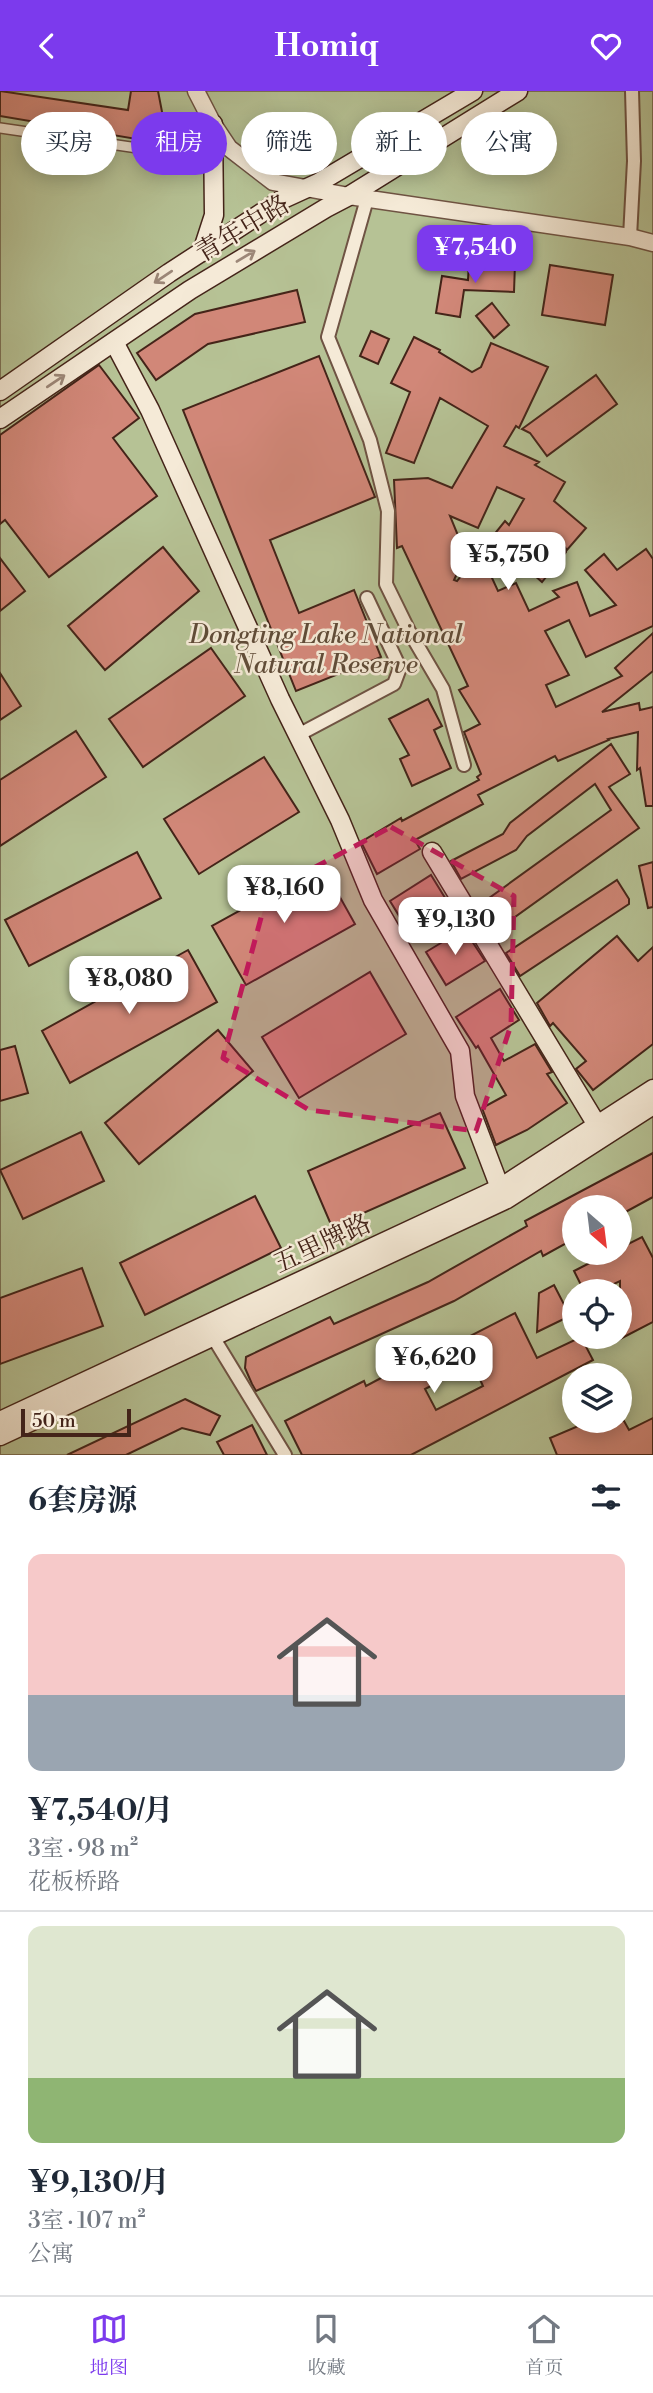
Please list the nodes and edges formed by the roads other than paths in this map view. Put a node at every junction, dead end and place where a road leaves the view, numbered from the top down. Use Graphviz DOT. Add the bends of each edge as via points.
graph roads {
  1 [pos="196,91"];
  2 [pos="473,91"];
  3 [pos="518,91"];
  4 [pos="632,91"];
  5 [pos="206,112"];
  6 [pos="0,128"];
  7 [pos="227,145"];
  8 [pos="131,147"];
  9 [pos="213,175"];
  10 [pos="305,189"];
  11 [pos="358,198"];
  12 [pos="630,237"];
  13 [pos="653,243"];
  14 [pos="202,252"];
  15 [pos="114,342"];
  16 [pos="0,390"];
  17 [pos="0,419"];
  18 [pos="367,598"];
  19 [pos="298,735"];
  20 [pos="464,765"];
  21 [pos="432,852"];
  22 [pos="653,1089"];
  23 [pos="653,1105"];
  24 [pos="597,1125"];
  25 [pos="500,1188"];
  26 [pos="213,1337"];
  27 [pos="0,1421"];
  28 [pos="0,1436"];
  29 [pos="285,1455"];
  1 -- 5 [label="street"];
  2 -- 10 [label="main road, 青年中路"];
  3 -- 11 [label="main road, 青年中路"];
  4 -- 12 [label="street"];
  6 -- 8 [label="street"];
  7 -- 10 [label="street" via="274,182"];
  9 -- 14 [label="main road" via="214,215"];
  10 -- 11 [label="street"];
  10 -- 14 [label="main road, 青年中路"];
  11 -- 12 [label="street"];
  15 -- 11 [label="main road, 青年中路, one-way" via="326,208"];
  11 -- 20 [label="street" via="328,337 370,440 388,510 386,583 443,689"];
  12 -- 13 [label="street"];
  14 -- 16 [label="main road, 青年中路, one-way"];
  17 -- 15 [label="main road, 青年中路, one-way"];
  15 -- 19 [label="main road" via="150,410"];
  18 -- 19 [label="street" via="400,668 394,684"];
  19 -- 25 [label="main road" via="373,900 460,1051 465,1096"];
  21 -- 24 [label="main road"];
  22 -- 24 [label="main road, 五里牌路"];
  23 -- 26 [label="main road, 五里牌路" via="507,1199"];
  24 -- 25 [label="main road, 五里牌路"];
  25 -- 27 [label="main road, 五里牌路"];
  26 -- 28 [label="main road, 五里牌路"];
  26 -- 29 [label="street"];
}
